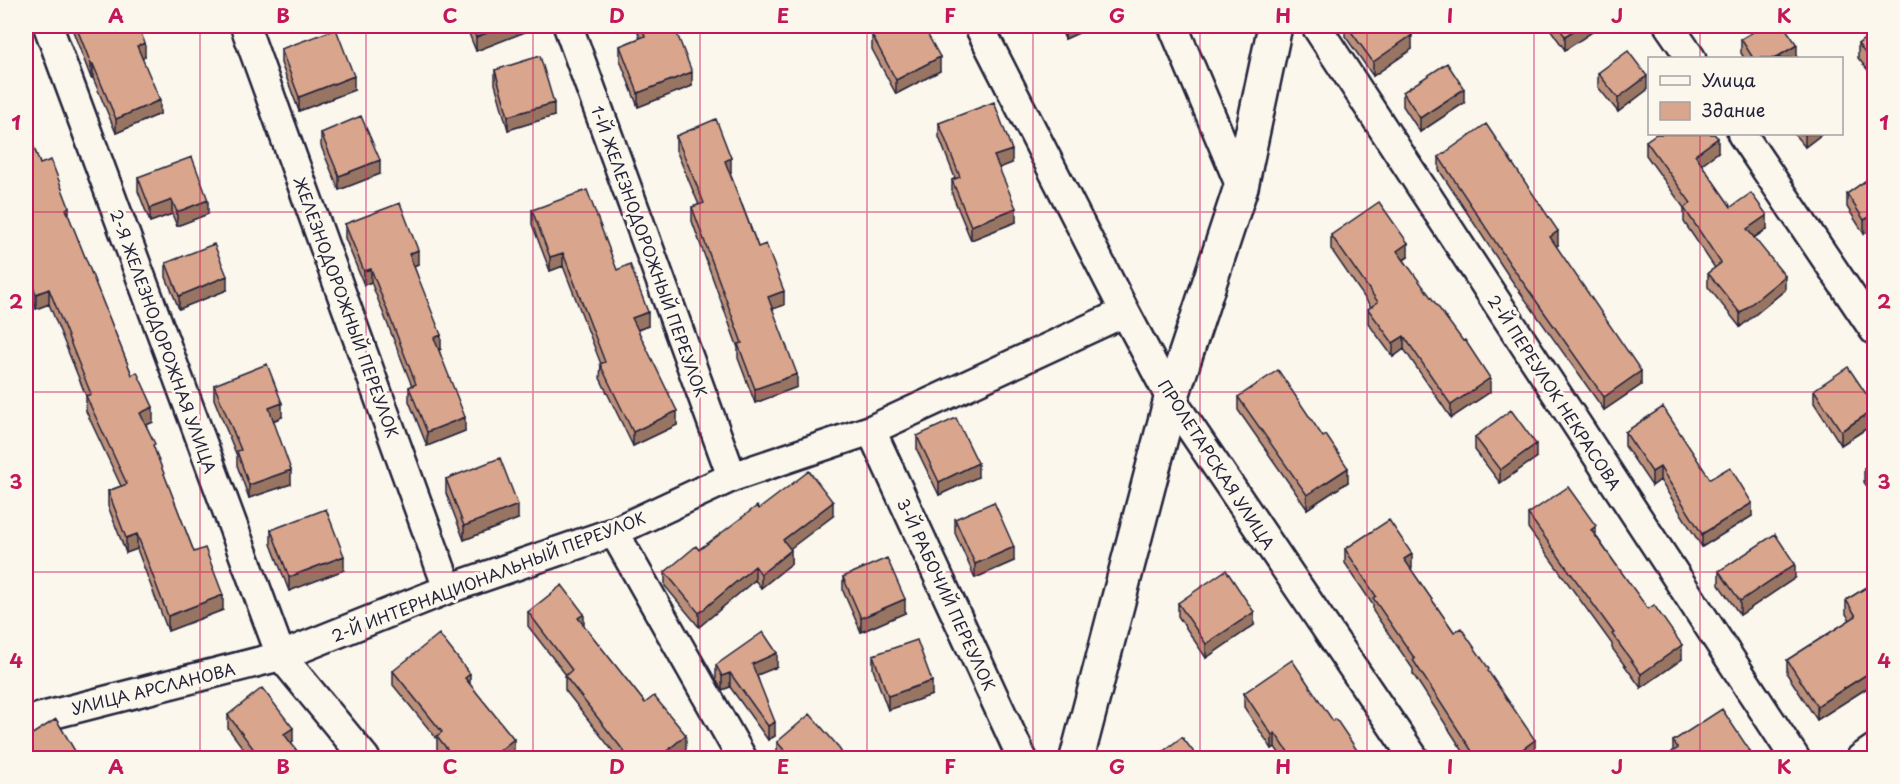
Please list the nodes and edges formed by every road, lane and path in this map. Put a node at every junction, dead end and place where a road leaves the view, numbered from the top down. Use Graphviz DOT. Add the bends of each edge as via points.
graph roads {
  1 [pos="48,26"];
  2 [pos="245,26"];
  3 [pos="568,26"];
  4 [pos="979,26"];
  5 [pos="1173,26"];
  6 [pos="1275,26"];
  7 [pos="1316,26"];
  8 [pos="1669,26"];
  9 [pos="1690,57"];
  10 [pos="1743,135"];
  11 [pos="1241,187"];
  12 [pos="1125,312"];
  13 [pos="1875,330"];
  14 [pos="1171,399"];
  15 [pos="871,430"];
  16 [pos="732,477"];
  17 [pos="614,532"];
  18 [pos="448,589"];
  19 [pos="281,656"];
  20 [pos="26,721"];
  21 [pos="1875,749"];
  22 [pos="365,759"];
  23 [pos="742,759"];
  24 [pos="1022,759"];
  25 [pos="1077,759"];
  26 [pos="1414,759"];
  27 [pos="1795,759"];
  28 [pos="1861,759"];
  1 -- 19 [label="street, 2-Я ЖЕЛЕЗНОДОРОЖНАЯ УЛИЦА"];
  2 -- 18 [label="street, ЖЕЛЕЗНОДОРОЖНЫЙ ПЕРЕУЛОК"];
  3 -- 16 [label="street, 1-Й ЖЕЛЕЗНОДОРОЖНЫЙ ПЕРЕУЛОК"];
  4 -- 12 [label="street, ПРОЛЕТАРСКАЯ УЛИЦА"];
  5 -- 11 [label="street"];
  6 -- 11 [label="street"];
  7 -- 27 [label="street, 2-Й ПЕРЕУЛОК НЕКРАСОВА"];
  8 -- 9 [label="street"];
  10 -- 13 [label="street"];
  11 -- 14 [label="street"];
  12 -- 14 [label="street, ПРОЛЕТАРСКАЯ УЛИЦА"];
  12 -- 15 [label="street, 2-Й ИНТЕРНАЦИОНАЛЬНЫЙ ПЕРЕУЛОК"];
  14 -- 25 [label="street"];
  14 -- 26 [label="street, ПРОЛЕТАРСКАЯ УЛИЦА"];
  15 -- 16 [label="street, 2-Й ИНТЕРНАЦИОНАЛЬНЫЙ ПЕРЕУЛОК"];
  15 -- 24 [label="street, 3-Й РАБОЧИЙ ПЕРЕУЛОК"];
  16 -- 17 [label="street, 2-Й ИНТЕРНАЦИОНАЛЬНЫЙ ПЕРЕУЛОК"];
  17 -- 18 [label="street, 2-Й ИНТЕРНАЦИОНАЛЬНЫЙ ПЕРЕУЛОК"];
  17 -- 23 [label="street"];
  18 -- 19 [label="street, 2-Й ИНТЕРНАЦИОНАЛЬНЫЙ ПЕРЕУЛОК"];
  19 -- 20 [label="street, УЛИЦА АРСЛАНОВА"];
  19 -- 22 [label="street, 2-Я ЖЕЛЕЗНОДОРОЖНАЯ УЛИЦА"];
  21 -- 28 [label="street"];
}
